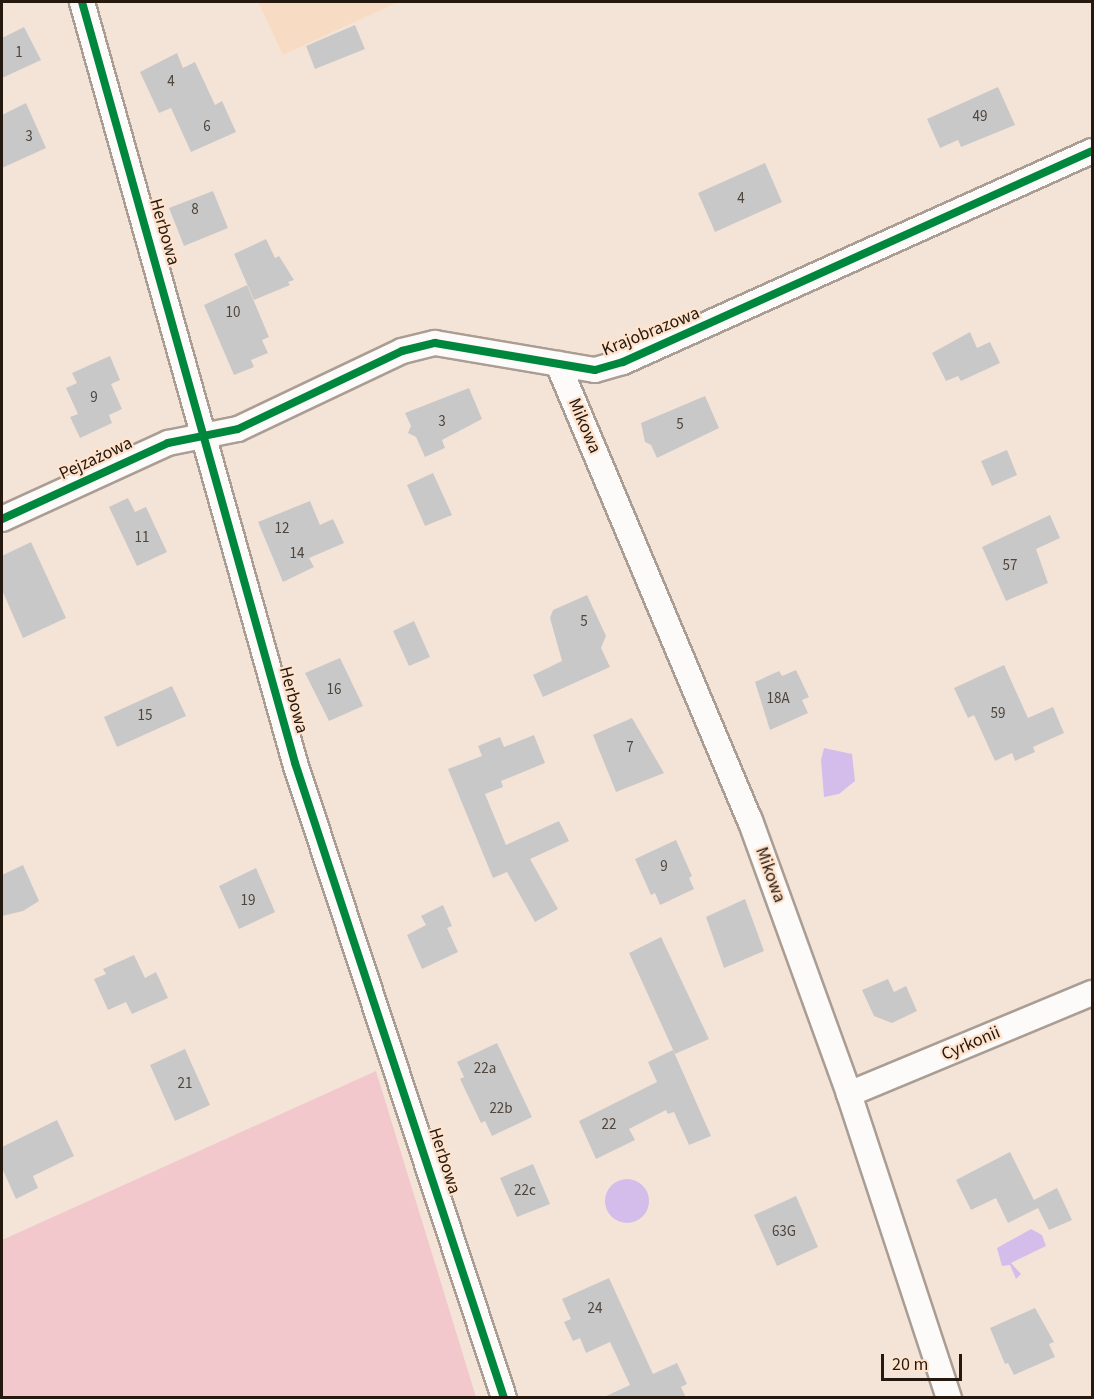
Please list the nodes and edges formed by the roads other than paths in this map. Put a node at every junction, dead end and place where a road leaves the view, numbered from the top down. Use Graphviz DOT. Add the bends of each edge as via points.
graph roads {
  1 [pos="82,2"];
  2 [pos="1092,151"];
  3 [pos="558,364"];
  4 [pos="205,434"];
  5 [pos="2,519"];
  6 [pos="1092,993"];
  7 [pos="849,1095"];
  8 [pos="504,1398"];
  9 [pos="949,1398"];
  1 -- 4 [label="street, Herbowa"];
  2 -- 3 [label="street, Krajobrazowa" via="623,362 595,370"];
  3 -- 4 [label="street, Krajobrazowa" via="435,343 402,351 238,429"];
  3 -- 7 [label="street, Mikowa" via="750,820"];
  4 -- 5 [label="street, Pejzażowa" via="168,443"];
  4 -- 8 [label="street, Herbowa" via="295,763"];
  6 -- 7 [label="street, Cyrkonii"];
  7 -- 9 [label="street, Mikowa"];
}
